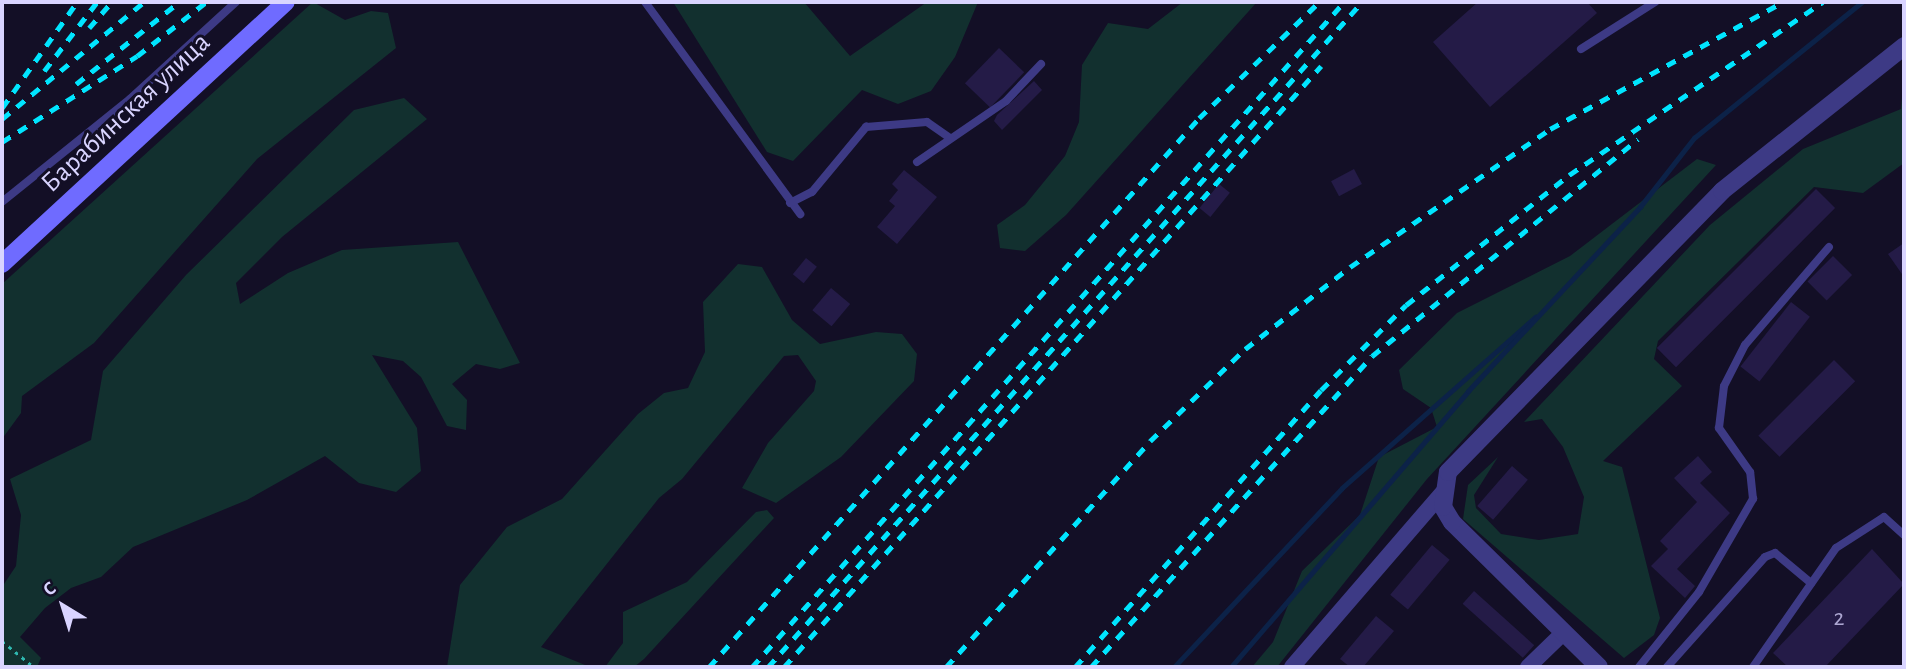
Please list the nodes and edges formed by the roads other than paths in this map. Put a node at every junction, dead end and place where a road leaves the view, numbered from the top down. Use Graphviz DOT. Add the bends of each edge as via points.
graph roads {
  1 [pos="236,2"];
  2 [pos="286,2"];
  3 [pos="645,2"];
  4 [pos="1655,2"];
  5 [pos="1904,46"];
  6 [pos="1581,49"];
  7 [pos="1041,64"];
  8 [pos="950,138"];
  9 [pos="917,162"];
  10 [pos="2,202"];
  11 [pos="790,203"];
  12 [pos="800,214"];
  13 [pos="1829,247"];
  14 [pos="2,264"];
  15 [pos="1443,492"];
  16 [pos="1904,535"];
  17 [pos="1811,583"];
  18 [pos="1564,632"];
  19 [pos="1292,667"];
  20 [pos="1528,667"];
  21 [pos="1599,667"];
  22 [pos="1639,667"];
  23 [pos="1667,667"];
  24 [pos="1753,667"];
  1 -- 10 [label="lane" via="130,99"];
  2 -- 14 [label="main road, Барабинская улица"];
  3 -- 11 [label="lane"];
  4 -- 6 [label="lane"];
  5 -- 15 [label="street" via="1722,191 1642,267 1464,450"];
  7 -- 8 [label="lane" via="1006,101"];
  8 -- 9 [label="lane"];
  8 -- 11 [label="lane" via="927,122 866,127 812,192"];
  11 -- 12 [label="lane"];
  13 -- 22 [label="lane" via="1745,345 1724,386 1719,428 1750,472 1753,499 1699,592"];
  15 -- 18 [label="street" via="1452,523"];
  15 -- 19 [label="street"];
  16 -- 17 [label="lane" via="1884,517 1859,528"];
  17 -- 23 [label="lane" via="1775,553 1765,557"];
  17 -- 24 [label="lane"];
  18 -- 20 [label="street"];
  18 -- 21 [label="street"];
}
